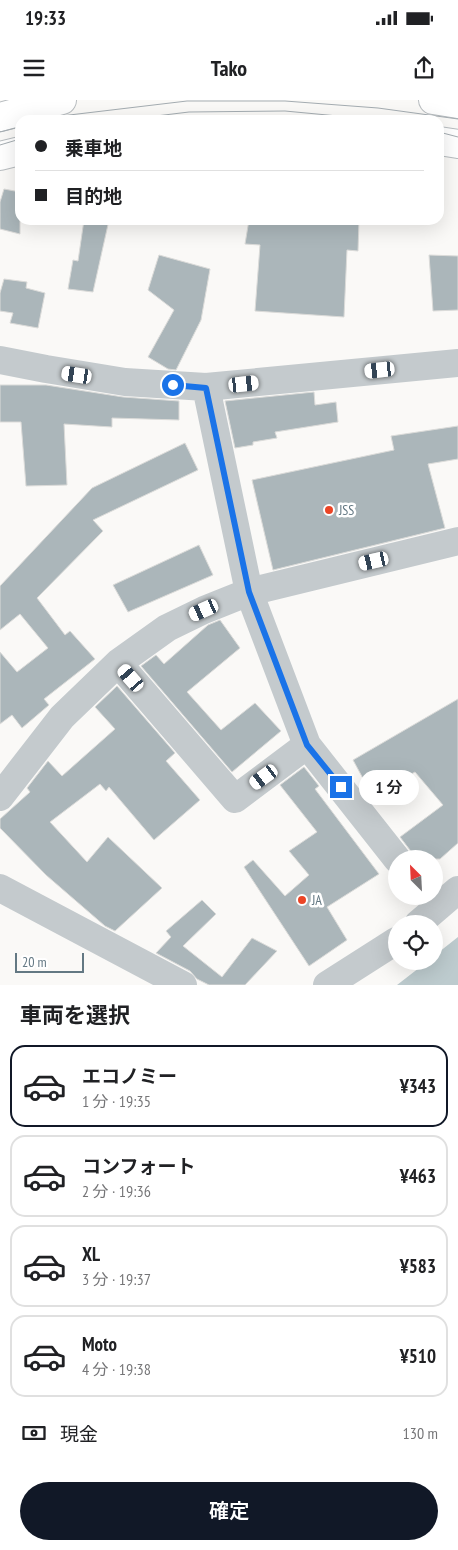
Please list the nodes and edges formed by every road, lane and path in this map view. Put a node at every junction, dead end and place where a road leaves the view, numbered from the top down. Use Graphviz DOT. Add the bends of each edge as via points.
graph roads {
  1 [pos="62,100"];
  2 [pos="433,100"];
  3 [pos="458,104"];
  4 [pos="0,117"];
  5 [pos="444,142"];
  6 [pos="458,144"];
  7 [pos="15,152"];
  8 [pos="0,156"];
  9 [pos="0,360"];
  10 [pos="458,363"];
  11 [pos="206,388"];
  12 [pos="458,541"];
  13 [pos="249,592"];
  14 [pos="118,663"];
  15 [pos="307,745"];
  16 [pos="0,797"];
  17 [pos="390,850"];
  18 [pos="0,888"];
  19 [pos="388,946"];
  20 [pos="183,985"];
  21 [pos="327,985"];
  1 -- 4 [label="main road"];
  2 -- 3 [label="main road"];
  5 -- 6 [label="main road"];
  7 -- 8 [label="main road"];
  9 -- 11 [label="street" via="125,382"];
  10 -- 11 [label="street"];
  11 -- 13 [label="street"];
  12 -- 13 [label="street"];
  13 -- 14 [label="street" via="167,628"];
  13 -- 15 [label="street"];
  14 -- 15 [label="street" via="235,799"];
  14 -- 16 [label="street" via="62,717"];
  15 -- 17 [label="street"];
  18 -- 20 [label="street"];
  19 -- 21 [label="street"];
}
